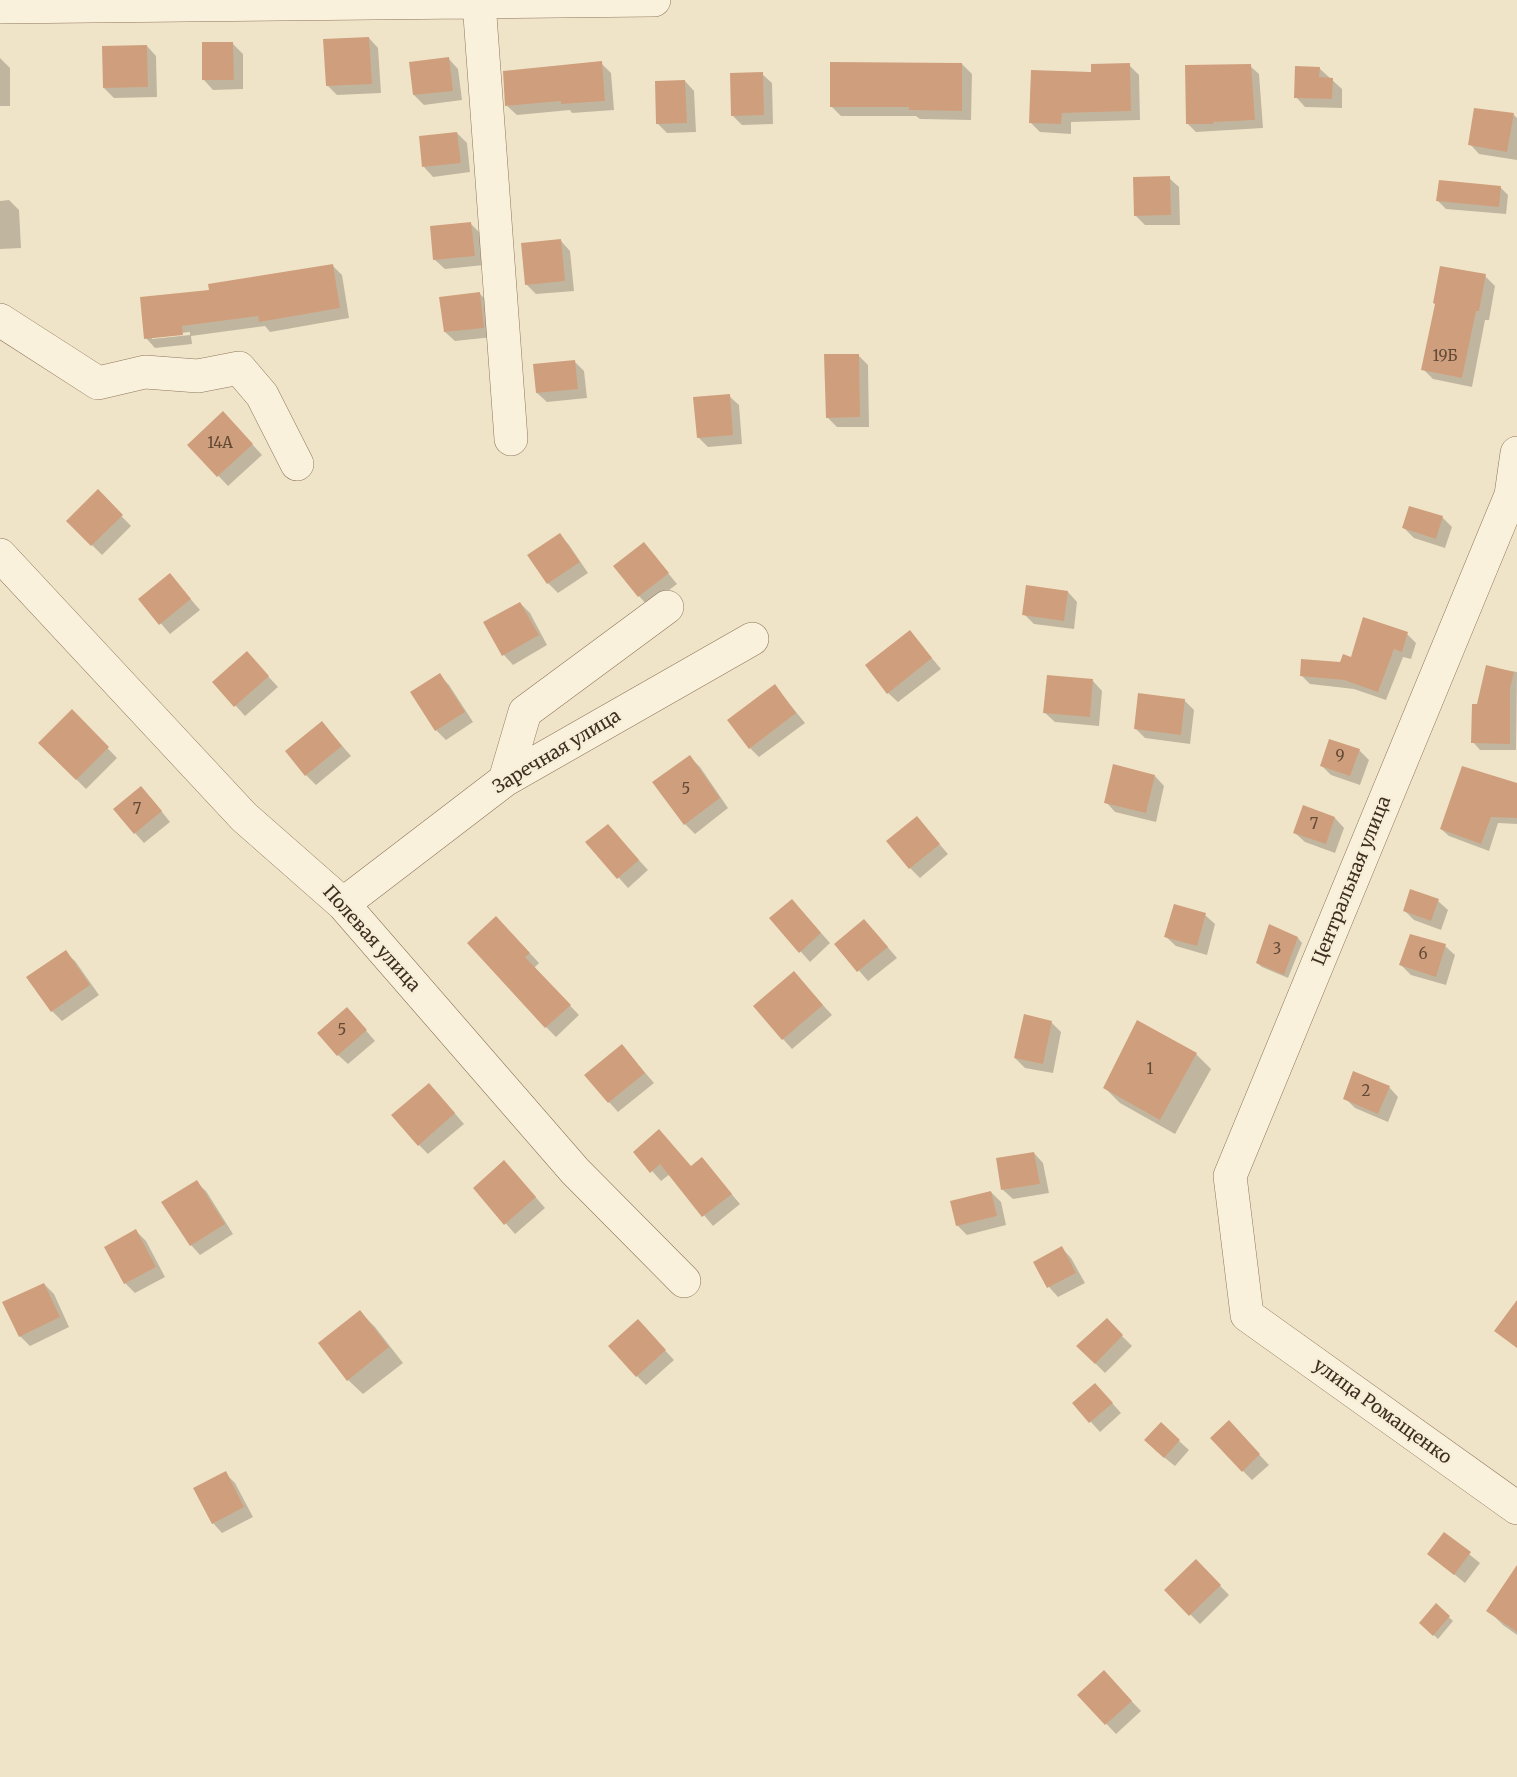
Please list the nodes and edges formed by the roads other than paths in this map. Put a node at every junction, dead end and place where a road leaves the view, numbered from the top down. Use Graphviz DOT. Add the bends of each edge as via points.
graph roads {
  1 [pos="654,0"];
  2 [pos="479,2"];
  3 [pos="0,7"];
  4 [pos="0,320"];
  5 [pos="511,439"];
  6 [pos="1517,453"];
  7 [pos="297,464"];
  8 [pos="0,555"];
  9 [pos="667,607"];
  10 [pos="752,639"];
  11 [pos="505,780"];
  12 [pos="343,904"];
  13 [pos="684,1281"];
  14 [pos="1247,1315"];
  15 [pos="1517,1508"];
  1 -- 2 [label="street"];
  2 -- 3 [label="street"];
  2 -- 5 [label="street"];
  4 -- 7 [label="street" via="98,383 145,372 198,376 239,368 262,396"];
  6 -- 14 [label="street, Центральная улица" via="1510,495 1230,1176"];
  8 -- 12 [label="street, Полевая улица" via="244,817"];
  9 -- 11 [label="street" via="525,712"];
  10 -- 11 [label="street, Заречная улица"];
  11 -- 12 [label="street, Заречная улица"];
  12 -- 13 [label="street, Полевая улица" via="574,1171"];
  14 -- 15 [label="street, улица Ромащенко"];
}
